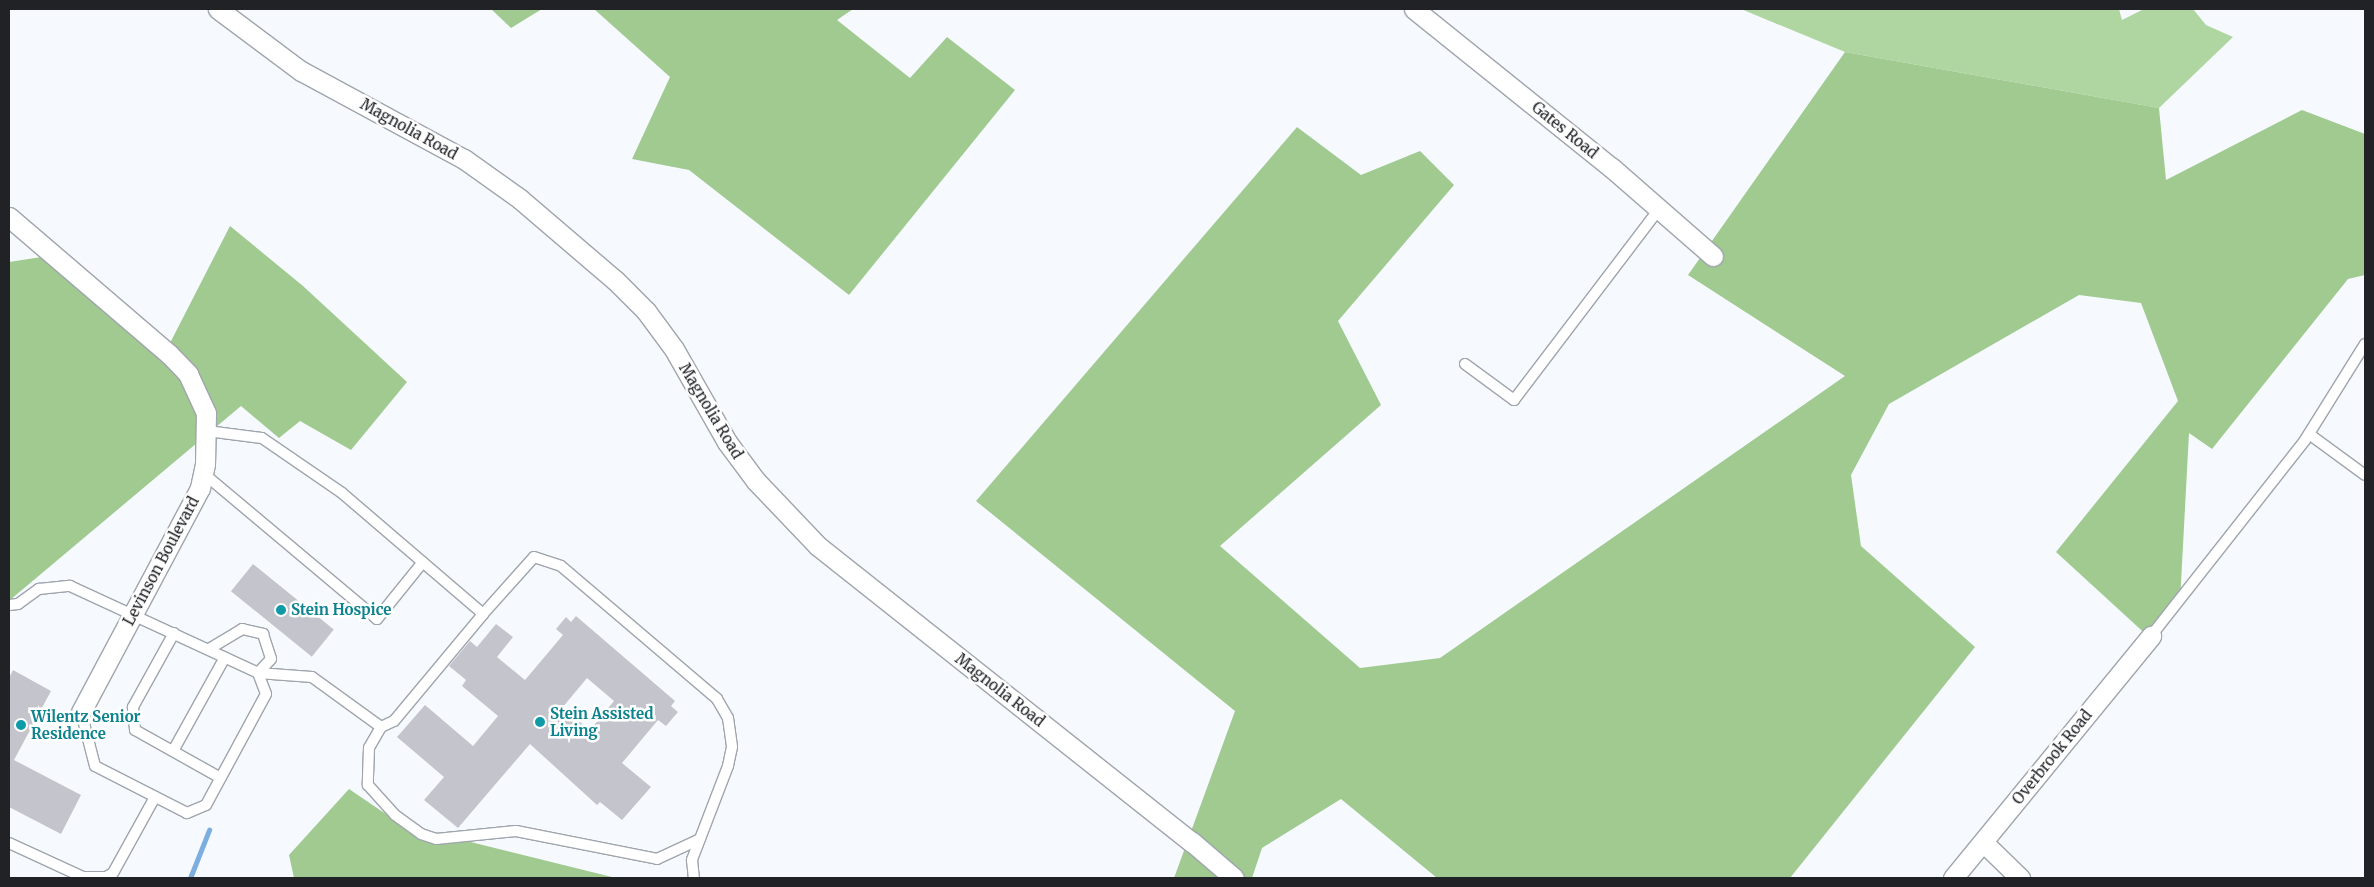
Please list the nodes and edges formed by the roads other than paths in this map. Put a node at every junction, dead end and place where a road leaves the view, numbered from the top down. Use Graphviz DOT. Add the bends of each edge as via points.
graph roads {
  1 [pos="218,9"];
  2 [pos="1414,9"];
  3 [pos="1658,210"];
  4 [pos="9,217"];
  5 [pos="1713,256"];
  6 [pos="2365,344"];
  7 [pos="1466,364"];
  8 [pos="207,431"];
  9 [pos="2309,434"];
  10 [pos="203,474"];
  11 [pos="2365,475"];
  12 [pos="423,562"];
  13 [pos="9,605"];
  14 [pos="133,614"];
  15 [pos="483,614"];
  16 [pos="174,633"];
  17 [pos="2150,636"];
  18 [pos="208,650"];
  19 [pos="224,657"];
  20 [pos="258,673"];
  21 [pos="81,712"];
  22 [pos="381,727"];
  23 [pos="173,751"];
  24 [pos="221,778"];
  25 [pos="156,796"];
  26 [pos="700,839"];
  27 [pos="1983,842"];
  28 [pos="9,843"];
  29 [pos="694,878"];
  30 [pos="1234,878"];
  31 [pos="1953,878"];
  32 [pos="2020,878"];
  1 -- 30 [label="street, Magnolia Road" via="301,71 456,154 520,199 646,311 674,349 727,442 756,481 818,546"];
  2 -- 3 [label="street, Gates Road" via="1612,168"];
  3 -- 5 [label="street, Gates Road"];
  3 -- 7 [label="lane" via="1514,400"];
  4 -- 8 [label="street, Levinson Boulevard" via="188,374 202,399"];
  6 -- 9 [label="lane"];
  8 -- 10 [label="street, Levinson Boulevard"];
  8 -- 12 [label="lane" via="262,438 342,493"];
  9 -- 11 [label="lane"];
  9 -- 17 [label="lane"];
  10 -- 12 [label="lane" via="377,619"];
  10 -- 14 [label="street, Levinson Boulevard" via="200,488 172,546"];
  12 -- 15 [label="lane"];
  13 -- 14 [label="lane" via="18,604 39,590 70,586"];
  14 -- 16 [label="lane"];
  14 -- 21 [label="street, Levinson Boulevard"];
  15 -- 22 [label="lane" via="394,721"];
  15 -- 26 [label="lane" via="534,557 561,566 717,700 728,718 732,747"];
  16 -- 18 [label="lane"];
  16 -- 23 [label="lane" via="133,707 135,730"];
  17 -- 27 [label="street, Overbrook Road"];
  18 -- 19 [label="lane"];
  18 -- 20 [label="lane" via="242,628 263,634 271,659"];
  19 -- 20 [label="lane"];
  19 -- 23 [label="lane"];
  20 -- 22 [label="lane" via="312,677"];
  20 -- 24 [label="lane" via="266,694"];
  21 -- 25 [label="lane" via="94,766"];
  22 -- 26 [label="lane" via="369,748 368,785 395,815 421,834 436,839 516,831 657,859"];
  23 -- 24 [label="lane"];
  24 -- 25 [label="lane" via="206,805 188,813"];
  25 -- 28 [label="lane" via="113,873 106,877 83,878"];
  26 -- 29 [label="lane" via="692,860"];
  27 -- 31 [label="street, Overbrook Road"];
  27 -- 32 [label="street"];
}
